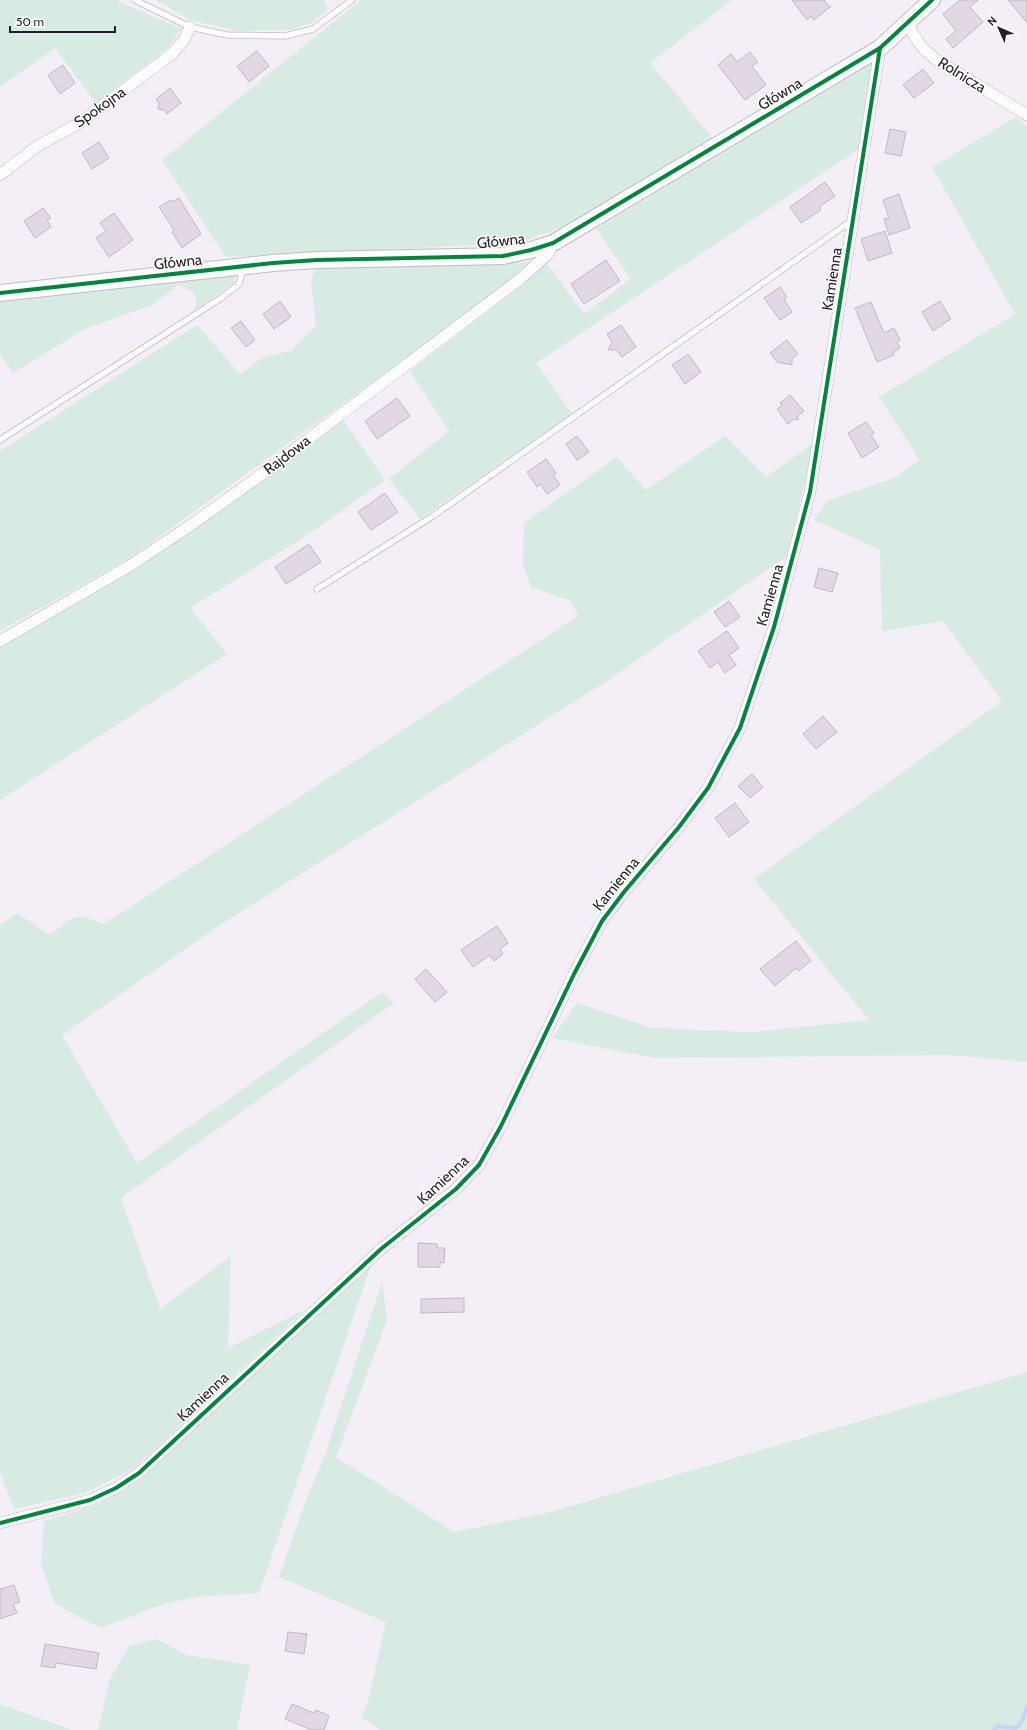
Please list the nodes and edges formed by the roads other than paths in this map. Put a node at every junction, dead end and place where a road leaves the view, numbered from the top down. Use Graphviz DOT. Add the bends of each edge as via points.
graph roads {
  1 [pos="135,0"];
  2 [pos="352,0"];
  3 [pos="932,0"];
  4 [pos="907,24"];
  5 [pos="190,27"];
  6 [pos="880,48"];
  7 [pos="1027,116"];
  8 [pos="0,175"];
  9 [pos="853,220"];
  10 [pos="554,243"];
  11 [pos="243,267"];
  12 [pos="0,293"];
  13 [pos="0,440"];
  14 [pos="317,589"];
  15 [pos="0,641"];
  16 [pos="0,1523"];
  1 -- 5 [label="lane"];
  2 -- 5 [label="lane" via="313,29 285,36 227,35"];
  3 -- 4 [label="street, Główna"];
  4 -- 6 [label="street, Główna"];
  4 -- 7 [label="street, Rolnicza" via="921,46 935,59"];
  5 -- 8 [label="street, Spokojna" via="184,40 172,54 81,122 36,147"];
  6 -- 9 [label="street, Kamienna"];
  6 -- 10 [label="street, Główna"];
  9 -- 14 [label="lane" via="433,516"];
  9 -- 16 [label="street, Kamienna" via="810,492 774,627 740,728 704,794 602,921 501,1126 479,1165 456,1189 381,1249 139,1473 116,1488 90,1500"];
  10 -- 11 [label="street, Główna" via="503,256 317,260"];
  10 -- 15 [label="street, Rajdowa" via="548,254 520,279 254,480 131,565"];
  11 -- 12 [label="street, Główna"];
  11 -- 13 [label="lane" via="239,284 221,298"];
}
